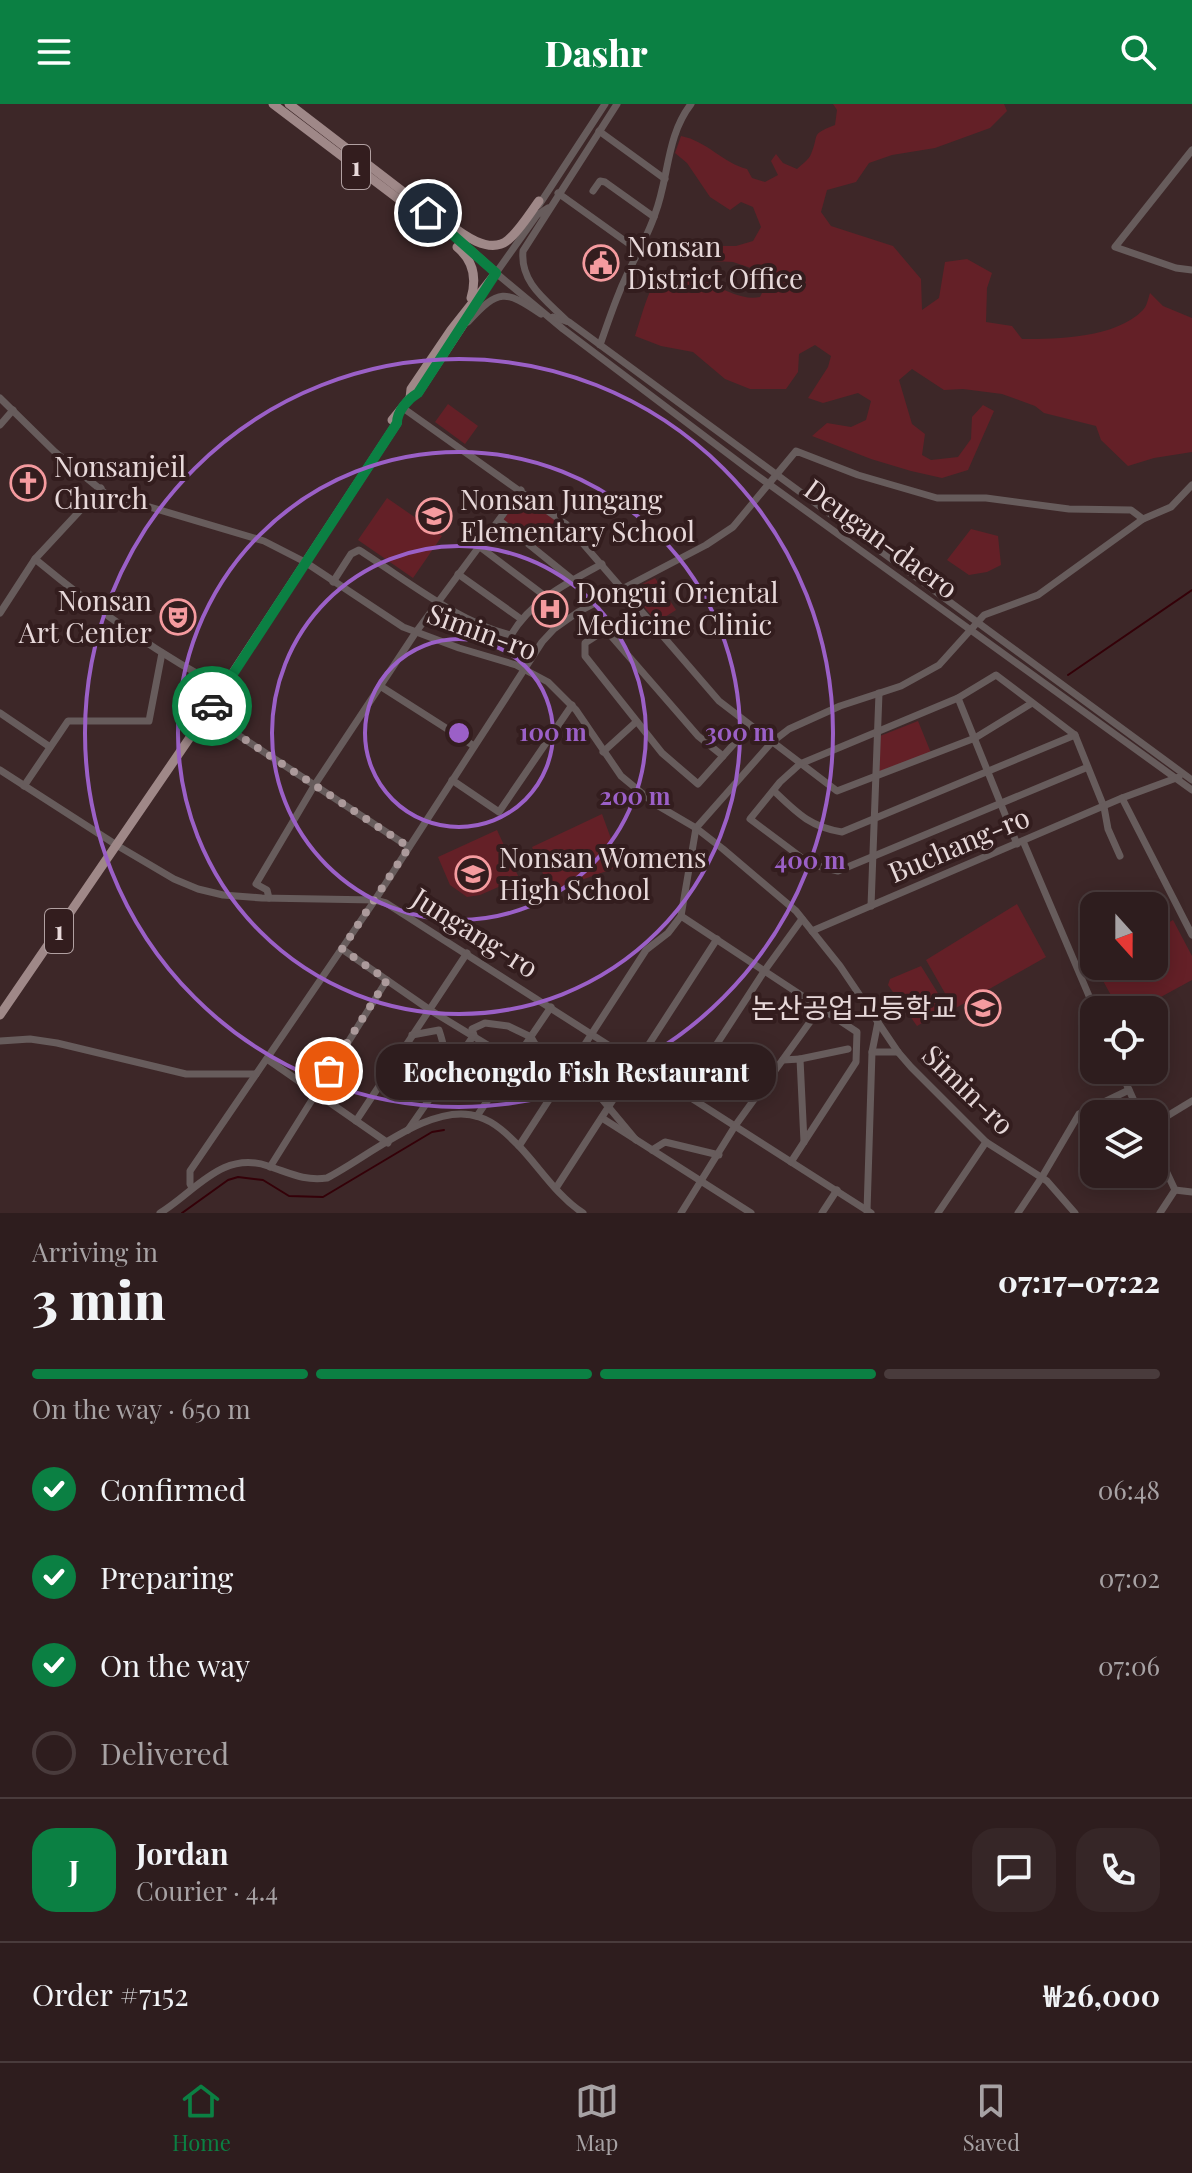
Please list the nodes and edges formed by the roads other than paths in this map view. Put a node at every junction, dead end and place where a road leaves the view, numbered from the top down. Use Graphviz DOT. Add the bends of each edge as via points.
graph roads {
  1 [pos="273,104"];
  2 [pos="289,104"];
  3 [pos="605,104"];
  4 [pos="617,104"];
  5 [pos="691,104"];
  6 [pos="599,131"];
  7 [pos="1192,150"];
  8 [pos="665,179"];
  9 [pos="593,191"];
  10 [pos="558,193"];
  11 [pos="539,201"];
  12 [pos="412,203"];
  13 [pos="548,208"];
  14 [pos="537,215"];
  15 [pos="654,217"];
  16 [pos="639,251"];
  17 [pos="1192,270"];
  18 [pos="496,273"];
  19 [pos="483,290"];
  20 [pos="469,306"];
  21 [pos="566,326"];
  22 [pos="457,334"];
  23 [pos="600,345"];
  24 [pos="0,398"];
  25 [pos="410,398"];
  26 [pos="13,410"];
  27 [pos="400,412"];
  28 [pos="0,425"];
  29 [pos="777,474"];
  30 [pos="768,483"];
  31 [pos="1192,485"];
  32 [pos="101,488"];
  33 [pos="521,490"];
  34 [pos="1143,519"];
  35 [pos="500,521"];
  36 [pos="480,547"];
  37 [pos="35,559"];
  38 [pos="305,562"];
  39 [pos="602,564"];
  40 [pos="458,574"];
  41 [pos="573,580"];
  42 [pos="333,582"];
  43 [pos="622,588"];
  44 [pos="545,596"];
  45 [pos="439,601"];
  46 [pos="639,608"];
  47 [pos="0,613"];
  48 [pos="521,619"];
  49 [pos="979,622"];
  50 [pos="605,629"];
  51 [pos="970,630"];
  52 [pos="416,632"];
  53 [pos="162,653"];
  54 [pos="524,668"];
  55 [pos="380,686"];
  56 [pos="224,688"];
  57 [pos="879,693"];
  58 [pos="958,698"];
  59 [pos="1032,703"];
  60 [pos="572,705"];
  61 [pos="0,713"];
  62 [pos="206,714"];
  63 [pos="636,722"];
  64 [pos="750,726"];
  65 [pos="878,734"];
  66 [pos="1075,735"];
  67 [pos="975,738"];
  68 [pos="772,742"];
  69 [pos="474,746"];
  70 [pos="50,747"];
  71 [pos="603,752"];
  72 [pos="723,756"];
  73 [pos="800,764"];
  74 [pos="1088,767"];
  75 [pos="988,769"];
  76 [pos="0,770"];
  77 [pos="1176,777"];
  78 [pos="1191,777"];
  79 [pos="875,778"];
  80 [pos="452,780"];
  81 [pos="24,786"];
  82 [pos="314,786"];
  83 [pos="1192,790"];
  84 [pos="774,791"];
  85 [pos="1122,798"];
  86 [pos="1001,803"];
  87 [pos="1104,807"];
  88 [pos="874,820"];
  89 [pos="696,828"];
  90 [pos="1020,842"];
  91 [pos="118,846"];
  92 [pos="409,847"];
  93 [pos="1120,856"];
  94 [pos="873,858"];
  95 [pos="269,898"];
  96 [pos="375,900"];
  97 [pos="871,906"];
  98 [pos="681,916"];
  99 [pos="802,919"];
  100 [pos="812,931"];
  101 [pos="1192,935"];
  102 [pos="717,939"];
  103 [pos="342,949"];
  104 [pos="467,953"];
  105 [pos="765,970"];
  106 [pos="387,980"];
  107 [pos="1089,996"];
  108 [pos="551,1007"];
  109 [pos="820,1008"];
  110 [pos="430,1010"];
  111 [pos="0,1015"];
  112 [pos="878,1022"];
  113 [pos="592,1034"];
  114 [pos="412,1035"];
  115 [pos="474,1035"];
  116 [pos="531,1037"];
  117 [pos="0,1041"];
  118 [pos="848,1049"];
  119 [pos="872,1052"];
  120 [pos="898,1052"];
  121 [pos="577,1056"];
  122 [pos="267,1059"];
  123 [pos="800,1059"];
  124 [pos="783,1060"];
  125 [pos="514,1061"];
  126 [pos="638,1065"];
  127 [pos="256,1074"];
  128 [pos="444,1077"];
  129 [pos="1126,1084"];
  130 [pos="1129,1090"];
  131 [pos="316,1092"];
  132 [pos="683,1096"];
  133 [pos="1134,1100"];
  134 [pos="1192,1101"];
  135 [pos="611,1107"];
  136 [pos="477,1116"];
  137 [pos="1168,1116"];
  138 [pos="602,1118"];
  139 [pos="356,1121"];
  140 [pos="735,1126"];
  141 [pos="407,1131"];
  142 [pos="636,1140"];
  143 [pos="804,1142"];
  144 [pos="986,1142"];
  145 [pos="388,1143"];
  146 [pos="519,1146"];
  147 [pos="652,1150"];
  148 [pos="719,1155"];
  149 [pos="791,1162"];
  150 [pos="270,1167"];
  151 [pos="1168,1175"];
  152 [pos="1042,1177"];
  153 [pos="702,1182"];
  154 [pos="192,1188"];
  155 [pos="556,1188"];
  156 [pos="837,1190"];
  157 [pos="1175,1190"];
  158 [pos="1192,1192"];
  159 [pos="868,1212"];
  160 [pos="160,1213"];
  161 [pos="583,1213"];
  162 [pos="681,1213"];
  163 [pos="751,1213"];
  164 [pos="822,1213"];
  165 [pos="938,1213"];
  166 [pos="1018,1213"];
  167 [pos="1075,1213"];
  168 [pos="1160,1213"];
  1 -- 12 [label="main road, 1"];
  2 -- 12 [label="main road, Deugan-daero / 1"];
  3 -- 11 [label="street"];
  4 -- 6 [label="street"];
  5 -- 8 [label="street" via="673,135"];
  6 -- 8 [label="street"];
  6 -- 10 [label="street"];
  7 -- 17 [label="street" via="1115,247"];
  8 -- 15 [label="street"];
  9 -- 15 [label="street" via="605,182"];
  10 -- 13 [label="street"];
  10 -- 16 [label="street"];
  11 -- 12 [label="main road" via="507,241 494,245"];
  11 -- 14 [label="street"];
  12 -- 18 [label="main road, Deugan-daero / 1"];
  12 -- 20 [label="main road, 1" via="471,263 474,289"];
  13 -- 14 [label="street"];
  13 -- 21 [label="street" via="523,251 522,263 535,290"];
  14 -- 18 [label="street"];
  15 -- 16 [label="street"];
  16 -- 23 [label="street"];
  18 -- 19 [label="main road, 1"];
  18 -- 21 [label="street, Deugan-daero"];
  19 -- 20 [label="main road, 1"];
  19 -- 22 [label="main road, 1"];
  20 -- 25 [label="main road, 1" via="411,389"];
  21 -- 22 [label="street" via="505,296 488,302"];
  21 -- 23 [label="street, Deugan-daero"];
  21 -- 30 [label="street, Deugan-daero"];
  22 -- 25 [label="main road, 1"];
  23 -- 29 [label="street, Deugan-daero"];
  24 -- 26 [label="street, Simin-ro"];
  25 -- 27 [label="main road, 1"];
  26 -- 28 [label="street"];
  26 -- 32 [label="street, Simin-ro"];
  27 -- 33 [label="street"];
  27 -- 38 [label="main road, 1"];
  29 -- 30 [label="street"];
  29 -- 34 [label="street" via="796,451 937,498 1131,510"];
  29 -- 49 [label="street, Deugan-daero"];
  30 -- 43 [label="street" via="733,527"];
  30 -- 51 [label="street, Deugan-daero"];
  31 -- 34 [label="street" via="1171,507"];
  32 -- 37 [label="street"];
  32 -- 38 [label="street, Simin-ro" via="133,504 264,541"];
  33 -- 35 [label="street"];
  33 -- 39 [label="street" via="566,524"];
  34 -- 49 [label="street" via="1038,595 984,615"];
  35 -- 36 [label="street"];
  35 -- 41 [label="street"];
  36 -- 40 [label="street"];
  36 -- 44 [label="street"];
  37 -- 47 [label="street"];
  37 -- 53 [label="street" via="94,608"];
  38 -- 42 [label="street, Simin-ro"];
  38 -- 56 [label="main road, 1"];
  39 -- 41 [label="street"];
  39 -- 43 [label="street"];
  40 -- 45 [label="street"];
  40 -- 48 [label="street"];
  41 -- 44 [label="street"];
  42 -- 45 [label="street" via="359,550"];
  42 -- 52 [label="street, Simin-ro"];
  43 -- 46 [label="street"];
  43 -- 54 [label="street" via="554,629"];
  44 -- 48 [label="street"];
  45 -- 48 [label="street" via="491,631 511,635"];
  45 -- 52 [label="street"];
  46 -- 50 [label="street"];
  46 -- 64 [label="street" via="719,701"];
  49 -- 51 [label="street"];
  49 -- 78 [label="street, Deugan-daero"];
  50 -- 63 [label="street" via="585,643 585,656"];
  50 -- 72 [label="street" via="698,736"];
  51 -- 57 [label="street" via="939,665"];
  51 -- 77 [label="street, Deugan-daero"];
  52 -- 54 [label="street, Simin-ro"];
  52 -- 55 [label="street"];
  53 -- 56 [label="street"];
  53 -- 70 [label="street" via="149,721 68,721"];
  54 -- 60 [label="street, Simin-ro"];
  54 -- 69 [label="street"];
  55 -- 69 [label="street"];
  55 -- 82 [label="street"];
  56 -- 62 [label="main road, 1"];
  57 -- 65 [label="street"];
  57 -- 68 [label="street" via="789,729"];
  58 -- 59 [label="street" via="996,675"];
  58 -- 65 [label="street"];
  58 -- 67 [label="street"];
  59 -- 66 [label="street"];
  59 -- 67 [label="street"];
  60 -- 71 [label="street, Simin-ro"];
  60 -- 80 [label="street" via="499,812"];
  61 -- 70 [label="street"];
  62 -- 82 [label="street"];
  62 -- 91 [label="main road, 1"];
  63 -- 71 [label="street"];
  63 -- 72 [label="street" via="698,784"];
  64 -- 68 [label="street"];
  64 -- 72 [label="street"];
  65 -- 73 [label="street"];
  65 -- 79 [label="street"];
  66 -- 74 [label="street"];
  66 -- 75 [label="street"];
  67 -- 75 [label="street"];
  67 -- 79 [label="street"];
  68 -- 73 [label="street"];
  68 -- 89 [label="street"];
  69 -- 80 [label="street"];
  70 -- 81 [label="street"];
  71 -- 89 [label="street, Simin-ro" via="636,789"];
  73 -- 79 [label="street" via="837,791"];
  73 -- 84 [label="street"];
  74 -- 86 [label="street"];
  74 -- 87 [label="street"];
  75 -- 86 [label="street"];
  75 -- 88 [label="street"];
  76 -- 81 [label="street, Jungang-ro"];
  77 -- 78 [label="street, Buchang-ro"];
  77 -- 83 [label="street, Deugan-daero"];
  77 -- 85 [label="street, Buchang-ro"];
  79 -- 88 [label="street"];
  80 -- 92 [label="street"];
  81 -- 91 [label="street, Jungang-ro"];
  82 -- 92 [label="street"];
  82 -- 95 [label="street" via="256,884"];
  84 -- 88 [label="street" via="822,829 842,832"];
  84 -- 94 [label="street" via="750,819 810,864 838,871"];
  85 -- 87 [label="street, Buchang-ro"];
  85 -- 101 [label="street"];
  86 -- 90 [label="street"];
  86 -- 94 [label="street"];
  87 -- 90 [label="street, Buchang-ro"];
  87 -- 93 [label="street"];
  88 -- 94 [label="street"];
  89 -- 98 [label="street"];
  89 -- 99 [label="street, Simin-ro"];
  90 -- 97 [label="street, Buchang-ro"];
  90 -- 107 [label="street"];
  91 -- 95 [label="street, Jungang-ro" via="198,889"];
  91 -- 111 [label="main road, 1"];
  92 -- 96 [label="street"];
  94 -- 97 [label="street"];
  95 -- 96 [label="street, Jungang-ro"];
  96 -- 103 [label="street"];
  96 -- 104 [label="street, Jungang-ro"];
  97 -- 100 [label="street, Buchang-ro"];
  98 -- 102 [label="street"];
  98 -- 113 [label="street" via="646,950"];
  99 -- 100 [label="street, Simin-ro"];
  99 -- 105 [label="street"];
  100 -- 112 [label="street, Simin-ro"];
  102 -- 105 [label="street"];
  102 -- 126 [label="street"];
  103 -- 106 [label="street"];
  103 -- 122 [label="street"];
  104 -- 108 [label="street, Jungang-ro"];
  104 -- 110 [label="street"];
  105 -- 109 [label="street"];
  105 -- 132 [label="street"];
  106 -- 110 [label="street"];
  106 -- 131 [label="street"];
  108 -- 113 [label="street, Jungang-ro"];
  108 -- 116 [label="street"];
  109 -- 124 [label="street"];
  109 -- 143 [label="street" via="857,1032 856,1062"];
  110 -- 114 [label="street"];
  110 -- 115 [label="street"];
  112 -- 119 [label="street"];
  112 -- 120 [label="street, Simin-ro"];
  113 -- 121 [label="street"];
  113 -- 126 [label="street, Jungang-ro"];
  114 -- 128 [label="street" via="439,1030 445,1048"];
  114 -- 139 [label="street"];
  115 -- 116 [label="street" via="472,1029 485,1023"];
  115 -- 125 [label="street"];
  115 -- 128 [label="street"];
  116 -- 121 [label="street" via="541,1048"];
  116 -- 125 [label="street"];
  117 -- 127 [label="street" via="57,1043 186,1074"];
  118 -- 123 [label="street"];
  119 -- 120 [label="street"];
  119 -- 159 [label="street"];
  120 -- 144 [label="street, Simin-ro"];
  121 -- 135 [label="street" via="591,1086"];
  121 -- 146 [label="street"];
  122 -- 127 [label="street"];
  122 -- 131 [label="street"];
  123 -- 124 [label="street"];
  123 -- 143 [label="street"];
  124 -- 140 [label="street"];
  125 -- 136 [label="street"];
  126 -- 132 [label="street, Jungang-ro"];
  126 -- 135 [label="street"];
  127 -- 154 [label="street" via="190,1171"];
  128 -- 141 [label="street"];
  129 -- 130 [label="street"];
  130 -- 133 [label="street"];
  130 -- 152 [label="street" via="1079,1114"];
  131 -- 139 [label="street"];
  131 -- 150 [label="street"];
  132 -- 140 [label="street, Jungang-ro"];
  134 -- 137 [label="street"];
  135 -- 138 [label="street"];
  135 -- 142 [label="street"];
  136 -- 141 [label="street" via="435,1117"];
  136 -- 146 [label="street"];
  138 -- 142 [label="street"];
  138 -- 155 [label="street"];
  139 -- 145 [label="street"];
  140 -- 148 [label="street"];
  140 -- 149 [label="street, Jungang-ro"];
  141 -- 145 [label="street"];
  142 -- 147 [label="street"];
  143 -- 149 [label="street"];
  144 -- 152 [label="street, Simin-ro"];
  144 -- 165 [label="street"];
  145 -- 150 [label="street" via="327,1178 299,1178"];
  146 -- 155 [label="street"];
  147 -- 148 [label="street" via="665,1142"];
  147 -- 153 [label="street"];
  148 -- 153 [label="street"];
  149 -- 156 [label="street, Jungang-ro"];
  150 -- 154 [label="street" via="242,1162 226,1166"];
  151 -- 157 [label="street"];
  152 -- 166 [label="street"];
  152 -- 167 [label="street, Simin-ro"];
  153 -- 162 [label="street"];
  153 -- 163 [label="street"];
  154 -- 160 [label="street"];
  155 -- 161 [label="street"];
  156 -- 159 [label="street, Jungang-ro"];
  156 -- 164 [label="street"];
  157 -- 158 [label="street"];
  157 -- 168 [label="street"];
}
